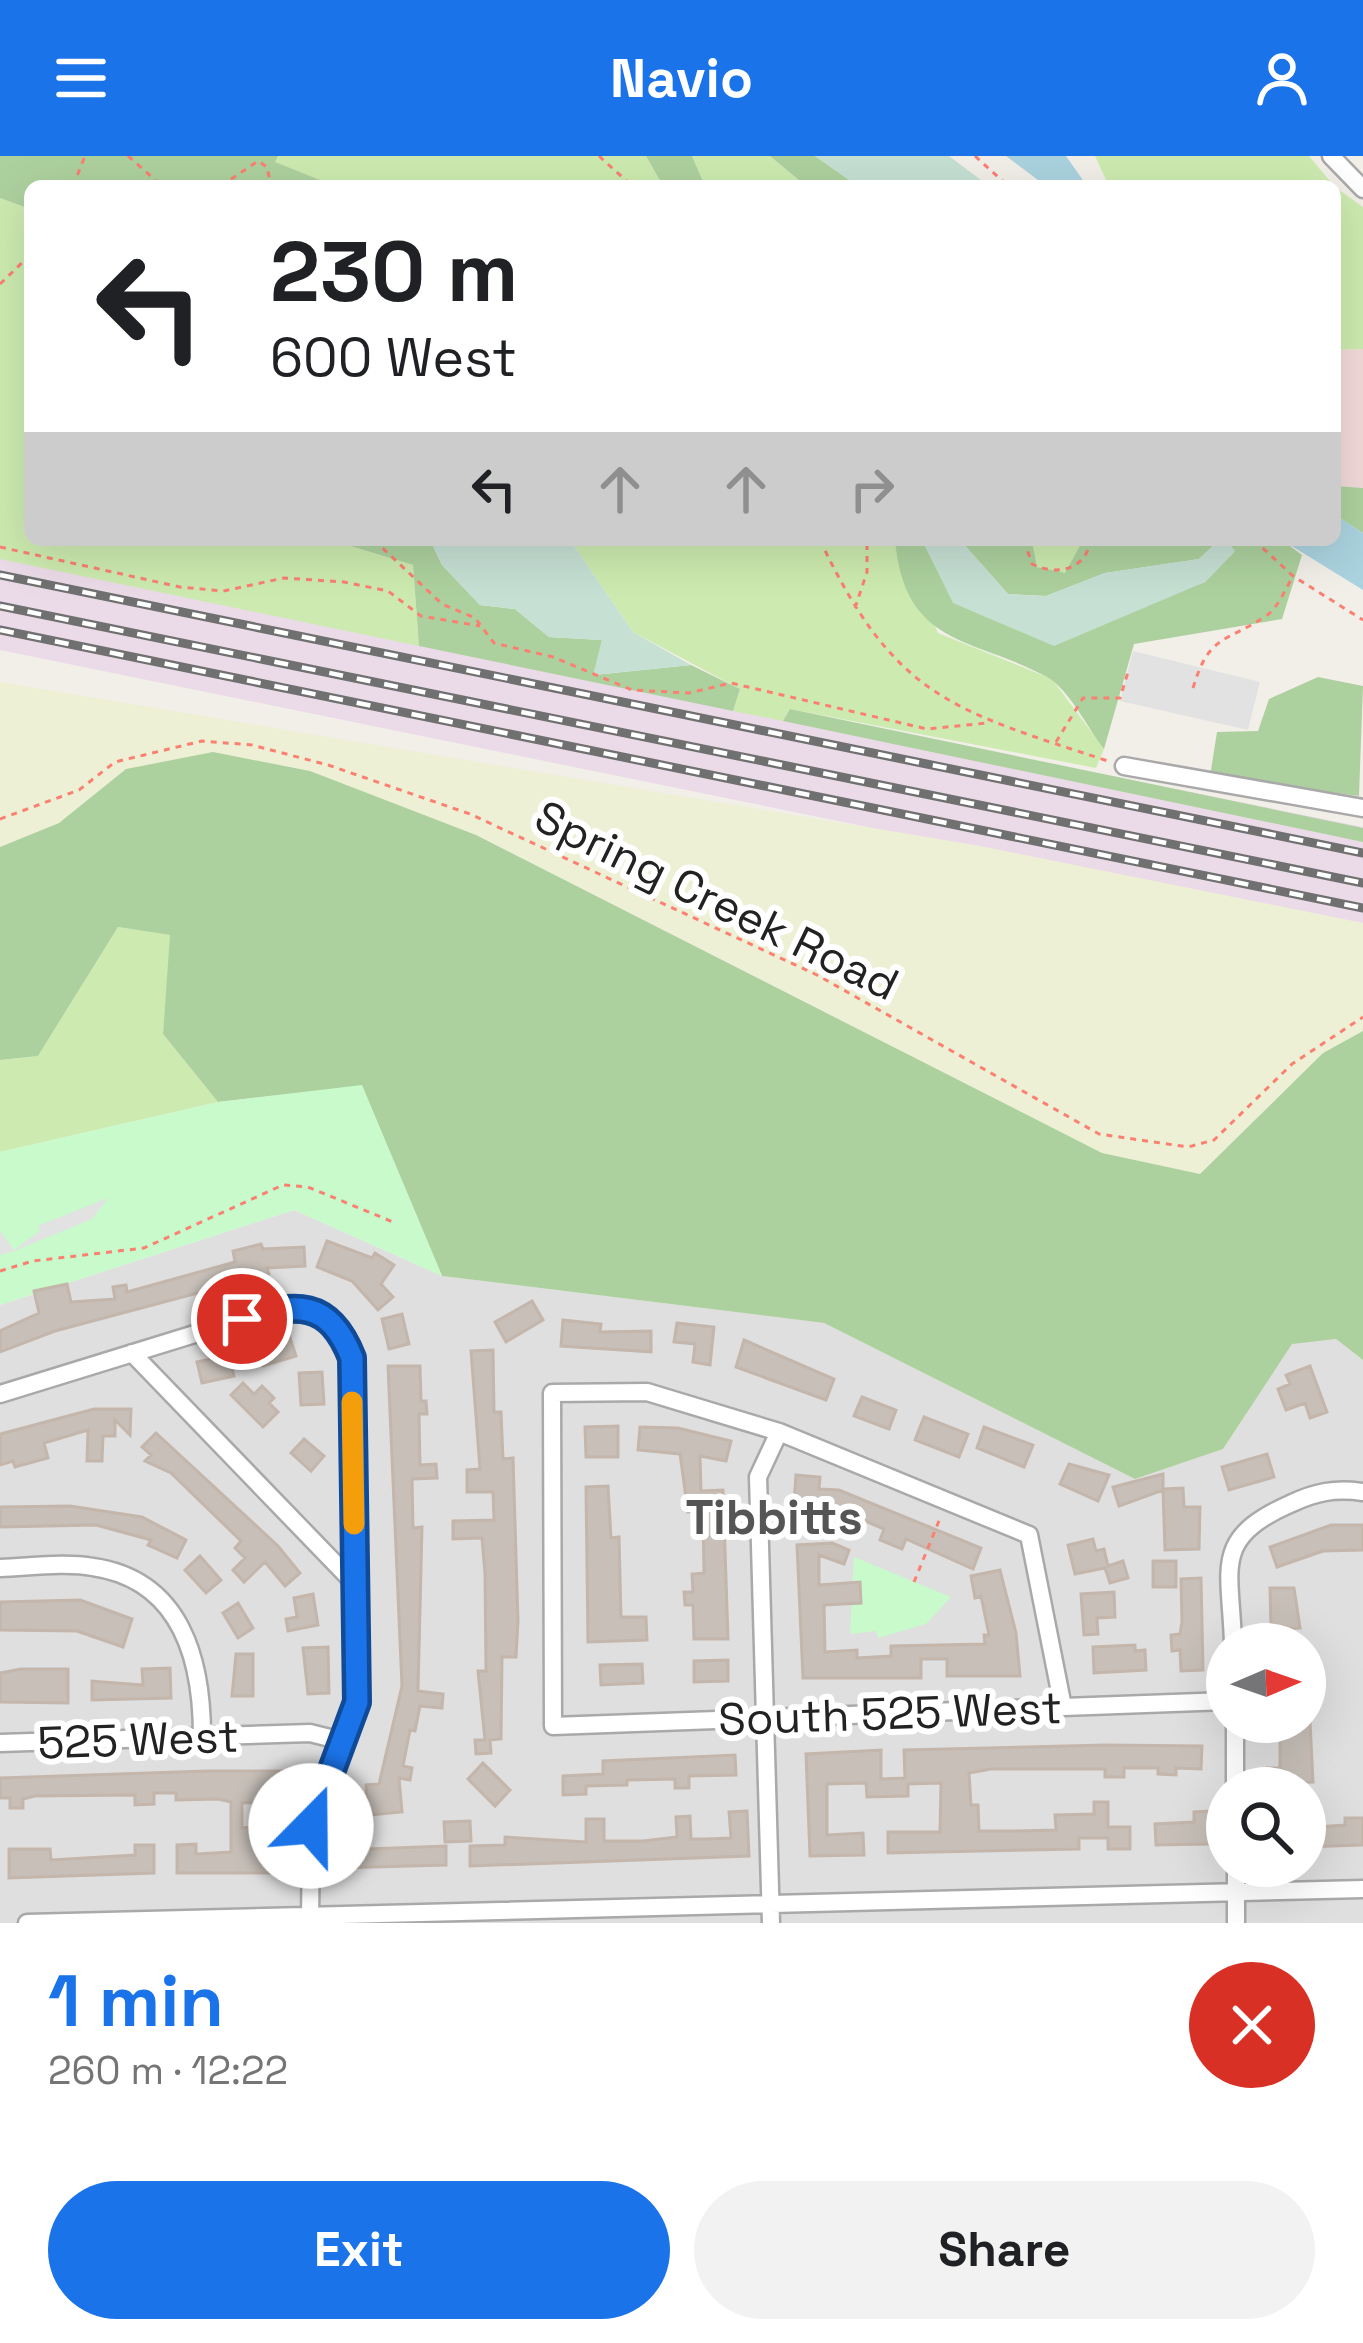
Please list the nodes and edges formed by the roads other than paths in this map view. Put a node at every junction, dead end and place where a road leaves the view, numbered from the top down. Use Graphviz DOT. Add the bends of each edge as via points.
graph roads {
  1 [pos="1330,156"];
  2 [pos="1359,180"];
  3 [pos="1124,766"];
  4 [pos="1363,808"];
  5 [pos="132,1354"];
  6 [pos="0,1394"];
  7 [pos="779,1432"];
  8 [pos="1363,1492"];
  9 [pos="0,1568"];
  10 [pos="354,1583"];
  11 [pos="1233,1623"];
  12 [pos="1206,1702"];
  13 [pos="1063,1707"];
  14 [pos="765,1718"];
  15 [pos="202,1736"];
  16 [pos="346,1742"];
  17 [pos="0,1743"];
  18 [pos="1236,1887"];
  19 [pos="1363,1889"];
  20 [pos="1236,1893"];
  21 [pos="771,1914"];
  22 [pos="539,1917"];
  23 [pos="310,1918"];
  24 [pos="81,1922"];
  25 [pos="27,1923"];
  26 [pos="1237,1923"];
  1 -- 2 [label="street"];
  3 -- 4 [label="street"];
  5 -- 6 [label="street"];
  5 -- 10 [label="street"];
  5 -- 10 [label="street" via="279,1308 319,1311 341,1331 352,1358"];
  7 -- 13 [label="street" via="1029,1535"];
  7 -- 14 [label="street" via="758,1477"];
  7 -- 14 [label="street, South 525 West" via="647,1392 552,1394 553,1726"];
  8 -- 11 [label="street" via="1314,1492 1237,1535"];
  9 -- 15 [label="street" via="87,1565 145,1587 194,1648"];
  10 -- 16 [label="street" via="357,1702"];
  12 -- 13 [label="street, South 525 West"];
  13 -- 14 [label="street, South 525 West"];
  14 -- 21 [label="street"];
  15 -- 16 [label="street, 525 West" via="310,1733"];
  15 -- 17 [label="street, 525 West"];
  16 -- 23 [label="street" via="311,1826"];
  18 -- 20 [label="street"];
  19 -- 20 [label="street"];
  20 -- 21 [label="street"];
  20 -- 26 [label="street"];
  21 -- 22 [label="street"];
  22 -- 23 [label="street"];
  23 -- 24 [label="street"];
  24 -- 25 [label="street"];
}
